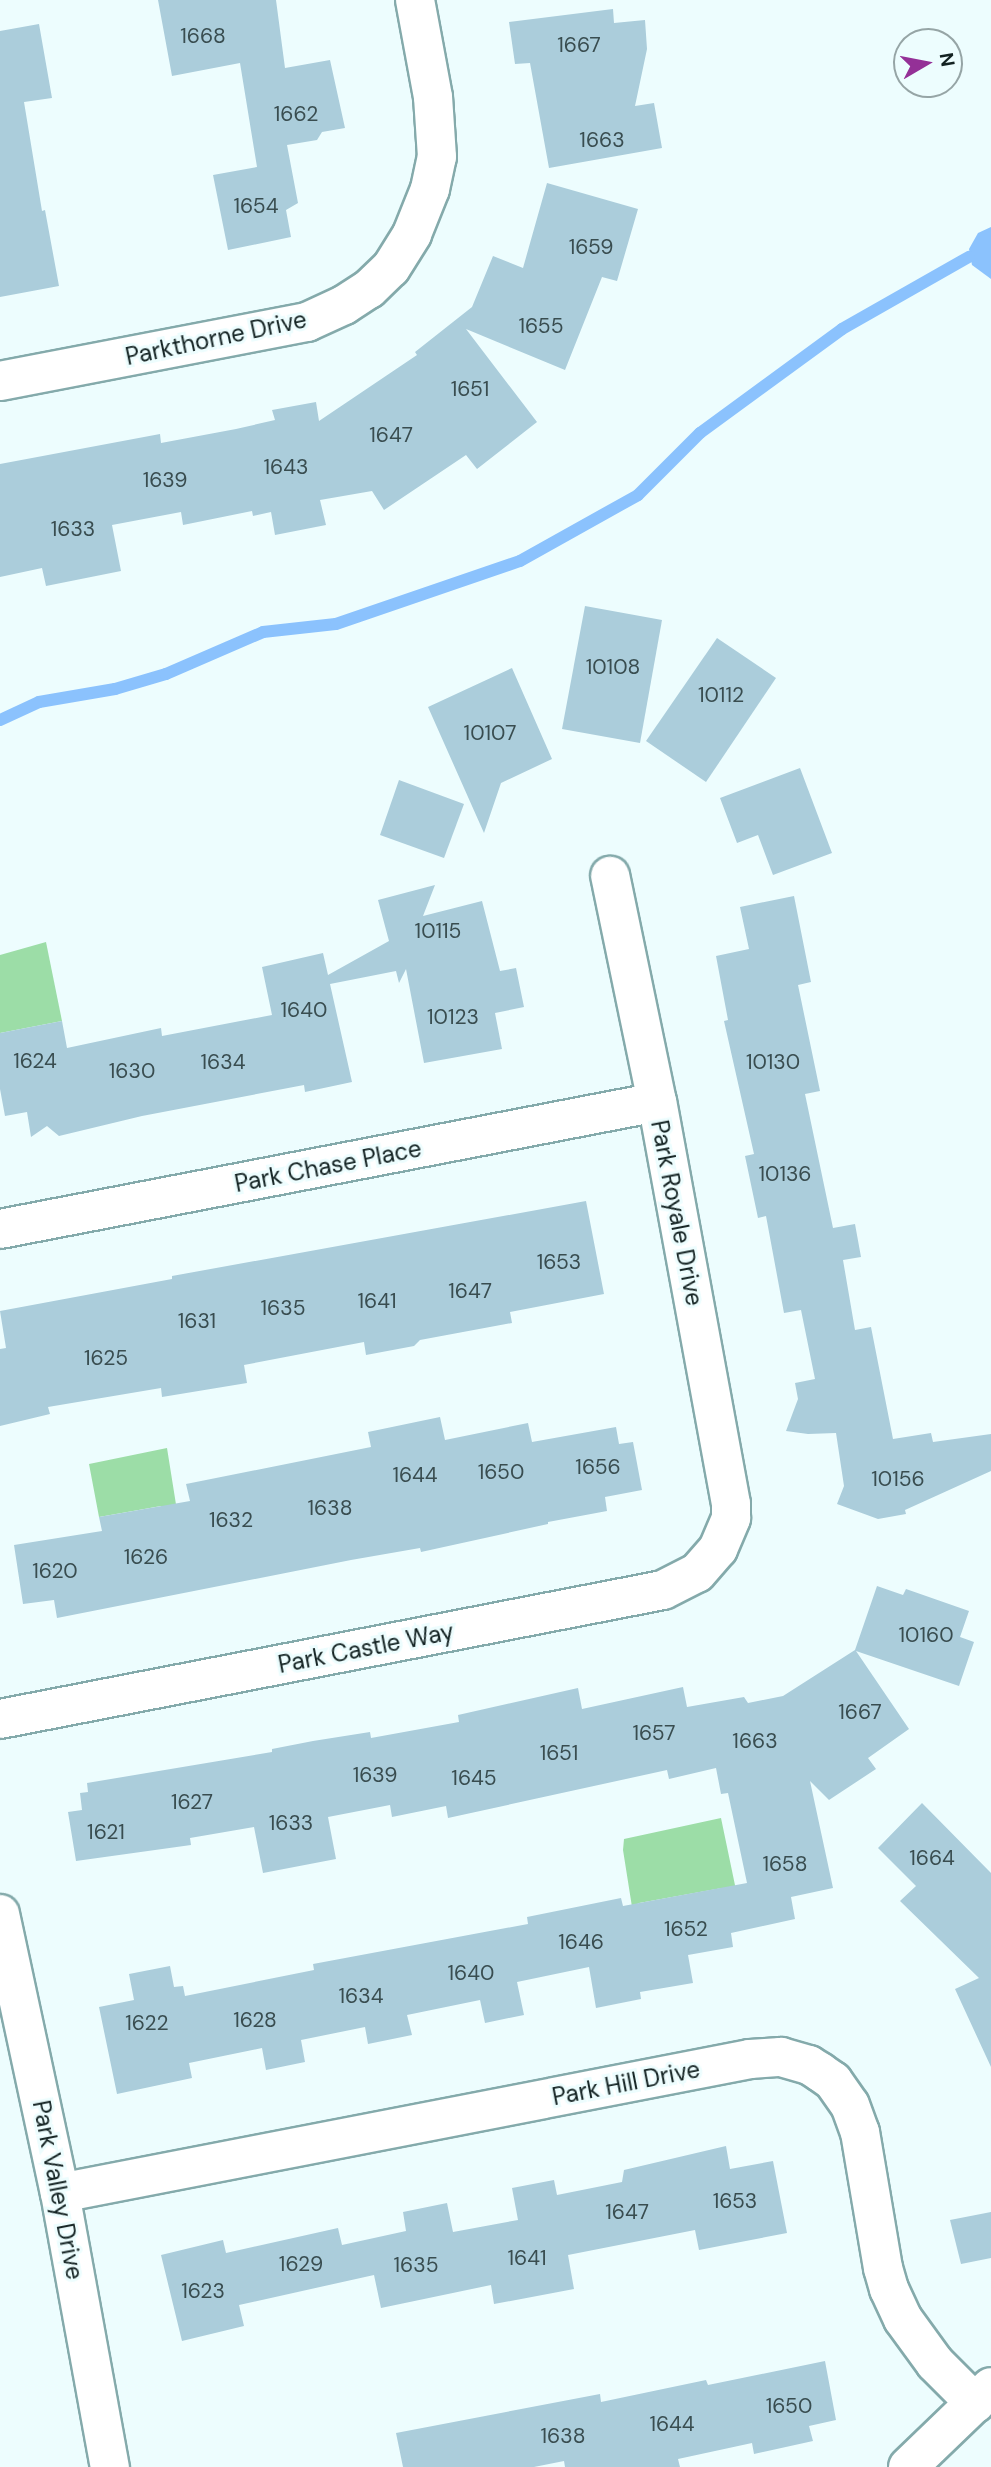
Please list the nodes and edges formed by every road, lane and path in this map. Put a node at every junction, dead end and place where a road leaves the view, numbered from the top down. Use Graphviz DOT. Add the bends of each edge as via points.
graph roads {
  1 [pos="415,0"];
  2 [pos="0,382"];
  3 [pos="610,876"];
  4 [pos="657,1102"];
  5 [pos="0,1229"];
  6 [pos="718,1549"];
  7 [pos="0,1719"];
  8 [pos="0,1914"];
  9 [pos="60,2193"];
  10 [pos="983,2395"];
  11 [pos="110,2467"];
  12 [pos="908,2467"];
  1 -- 2 [label="street, Parkthorne Drive" via="435,117 437,157 412,234 391,268 369,289 307,321"];
  3 -- 4 [label="street, Park Royale Drive"];
  4 -- 5 [label="street, Park Chase Place"];
  4 -- 6 [label="street, Park Royale Drive" via="732,1504"];
  6 -- 7 [label="street, Park Castle Way" via="697,1573 663,1590"];
  8 -- 9 [label="street, Park Valley Drive"];
  9 -- 10 [label="street, Park Hill Drive" via="750,2059 781,2057 809,2065 833,2081 850,2105 860,2132 889,2289 903,2319 935,2363"];
  9 -- 11 [label="street, Park Valley Drive"];
  10 -- 12 [label="street"];
}
